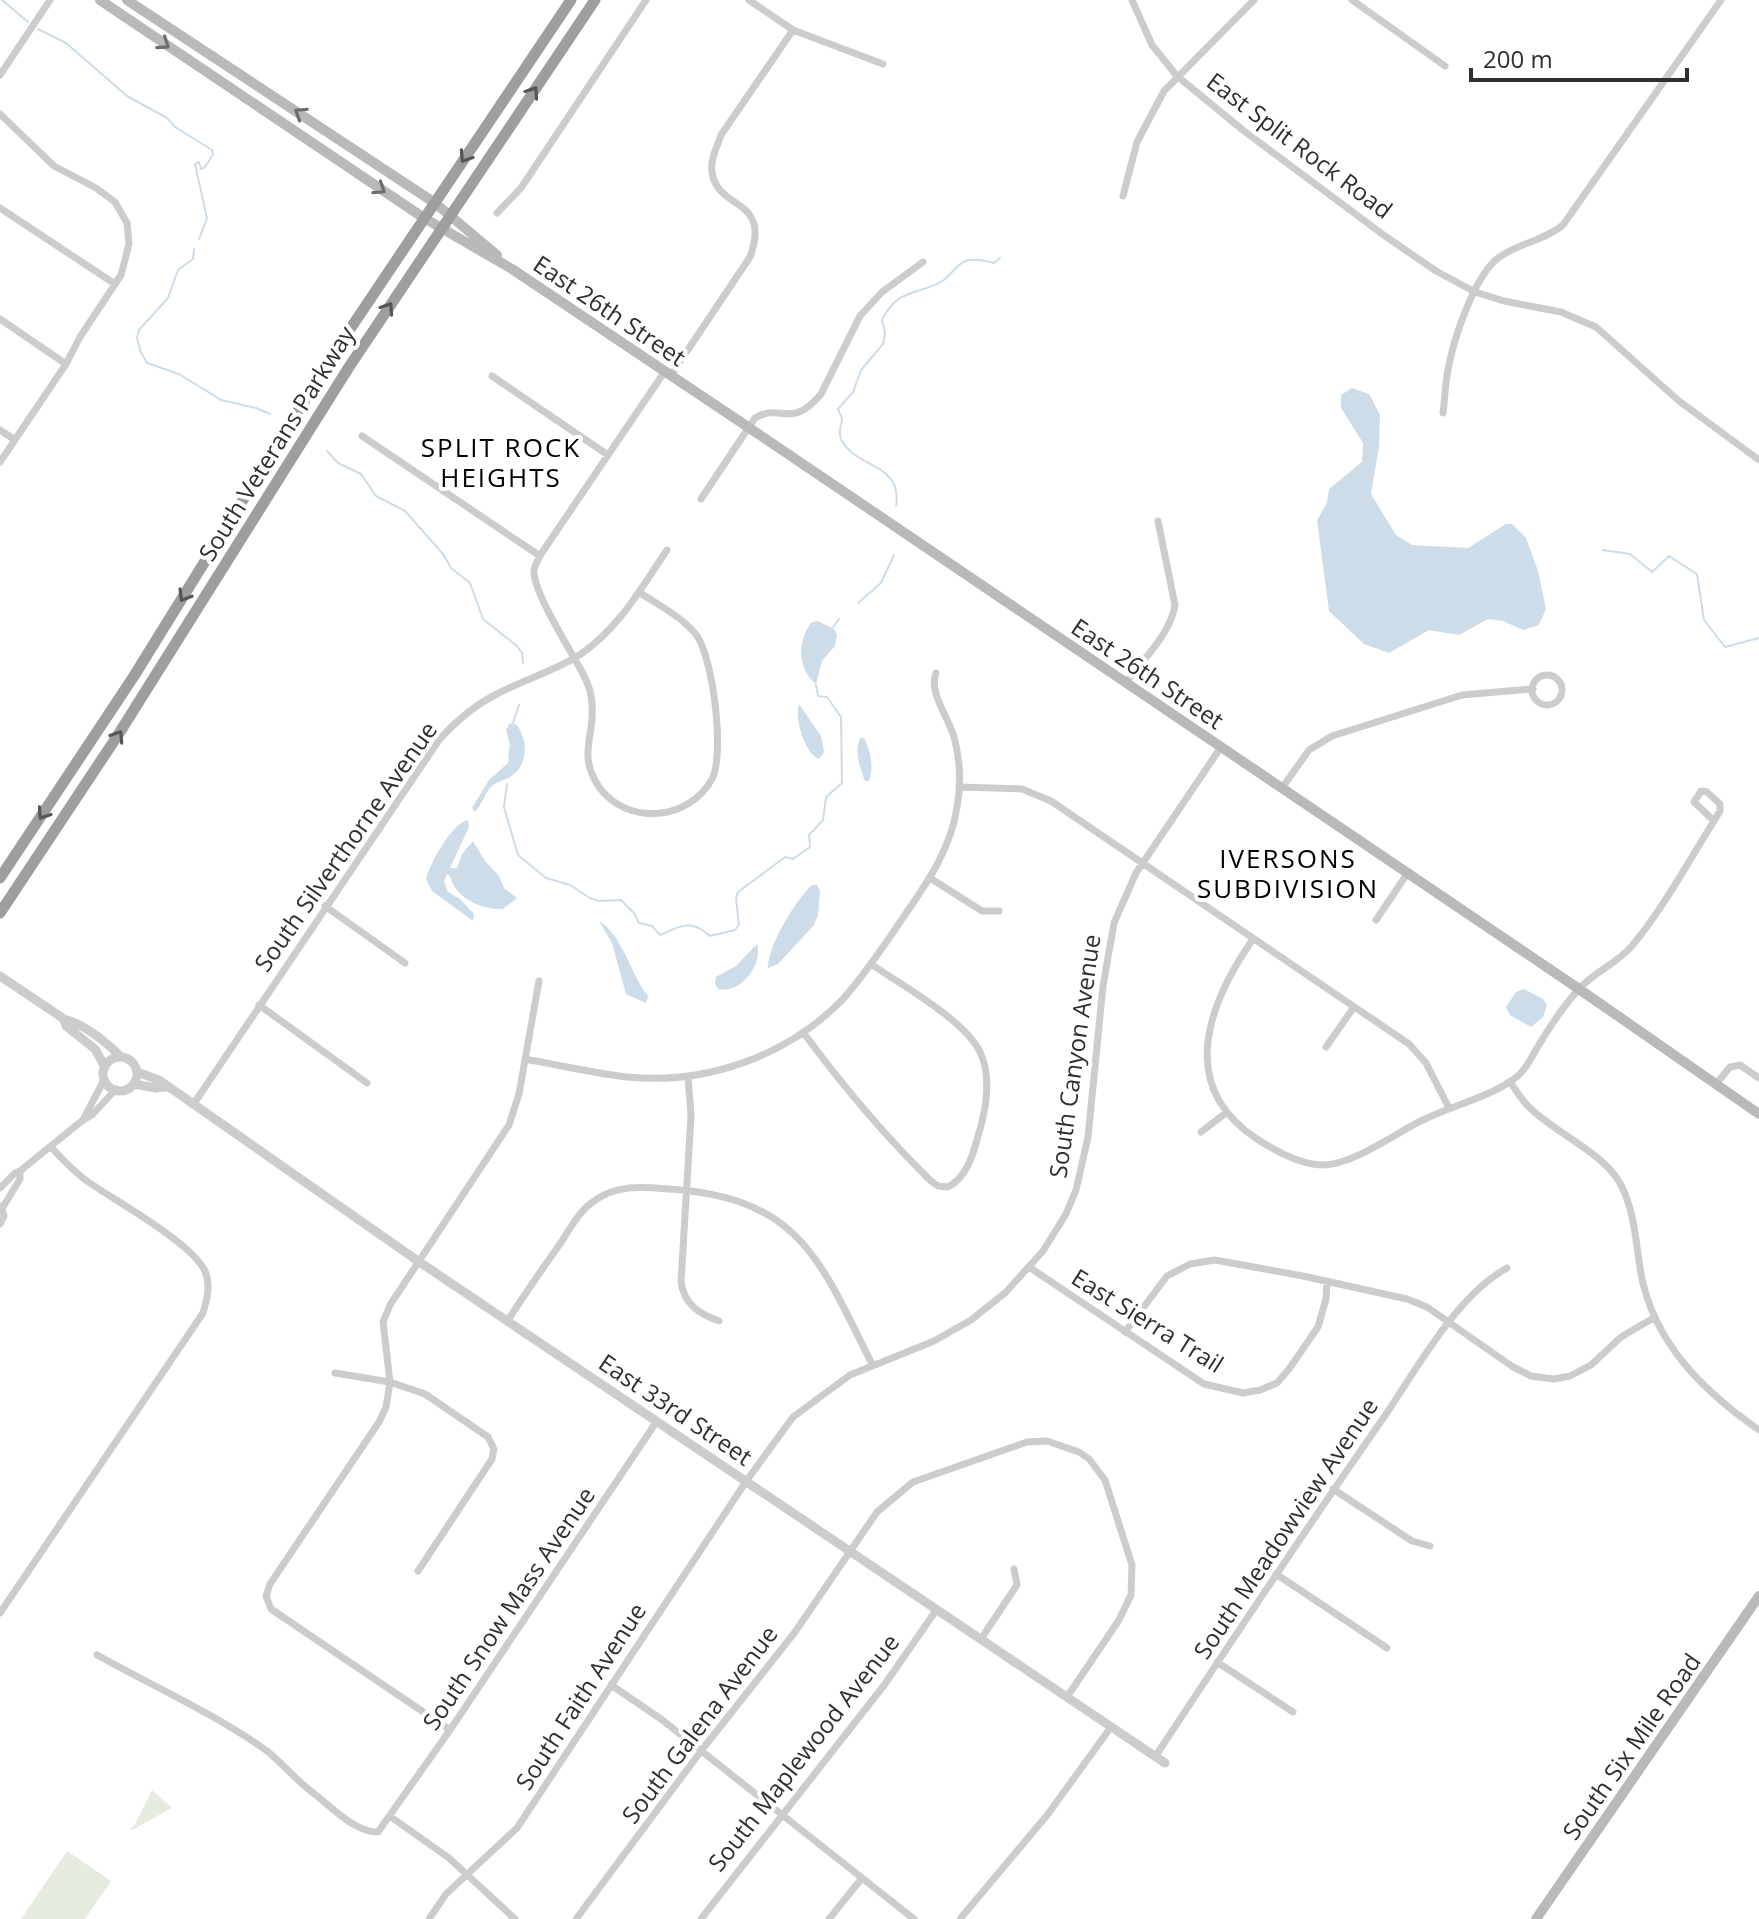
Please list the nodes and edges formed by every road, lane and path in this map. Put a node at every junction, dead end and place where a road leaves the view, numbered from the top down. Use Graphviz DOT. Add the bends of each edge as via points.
graph roads {
  1 [pos="50,0"];
  2 [pos="100,0"];
  3 [pos="127,0"];
  4 [pos="571,0"];
  5 [pos="595,0"];
  6 [pos="646,0"];
  7 [pos="749,0"];
  8 [pos="1132,0"];
  9 [pos="1254,0"];
  10 [pos="1352,0"];
  11 [pos="1721,0"];
  12 [pos="793,30"];
  13 [pos="883,64"];
  14 [pos="1445,66"];
  15 [pos="0,75"];
  16 [pos="1177,76"];
  17 [pos="0,114"];
  18 [pos="1123,196"];
  19 [pos="435,203"];
  20 [pos="0,208"];
  21 [pos="497,213"];
  22 [pos="450,216"];
  23 [pos="424,218"];
  24 [pos="441,228"];
  25 [pos="923,262"];
  26 [pos="512,269"];
  27 [pos="115,284"];
  28 [pos="1475,292"];
  29 [pos="0,319"];
  30 [pos="66,364"];
  31 [pos="668,373"];
  32 [pos="492,376"];
  33 [pos="1443,413"];
  34 [pos="748,427"];
  35 [pos="0,430"];
  36 [pos="362,436"];
  37 [pos="15,440"];
  38 [pos="608,455"];
  39 [pos="1759,460"];
  40 [pos="0,462"];
  41 [pos="701,499"];
  42 [pos="1158,521"];
  43 [pos="667,550"];
  44 [pos="540,556"];
  45 [pos="639,592"];
  46 [pos="574,658"];
  47 [pos="936,673"];
  48 [pos="1126,682"];
  49 [pos="1533,689"];
  50 [pos="1221,747"];
  51 [pos="959,787"];
  52 [pos="1282,788"];
  53 [pos="1714,821"];
  54 [pos="1142,864"];
  55 [pos="1407,874"];
  56 [pos="0,878"];
  57 [pos="930,878"];
  58 [pos="325,906"];
  59 [pos="999,911"];
  60 [pos="0,913"];
  61 [pos="1376,920"];
  62 [pos="1253,939"];
  63 [pos="405,963"];
  64 [pos="871,964"];
  65 [pos="0,976"];
  66 [pos="539,981"];
  67 [pos="1579,989"];
  68 [pos="259,1005"];
  69 [pos="1354,1007"];
  70 [pos="64,1019"];
  71 [pos="803,1032"];
  72 [pos="1326,1047"];
  73 [pos="121,1057"];
  74 [pos="525,1059"];
  75 [pos="105,1067"];
  76 [pos="137,1072"];
  77 [pos="688,1076"];
  78 [pos="1759,1078"];
  79 [pos="104,1080"];
  80 [pos="1510,1082"];
  81 [pos="367,1083"];
  82 [pos="134,1084"];
  83 [pos="1716,1084"];
  84 [pos="166,1087"];
  85 [pos="116,1089"];
  86 [pos="193,1105"];
  87 [pos="1449,1108"];
  88 [pos="1227,1112"];
  89 [pos="1759,1114"];
  90 [pos="83,1120"];
  91 [pos="1201,1132"];
  92 [pos="51,1147"];
  93 [pos="20,1171"];
  94 [pos="0,1188"];
  95 [pos="686,1190"];
  96 [pos="1,1206"];
  97 [pos="0,1224"];
  98 [pos="418,1261"];
  99 [pos="1029,1267"];
  100 [pos="1507,1268"];
  101 [pos="1327,1281"];
  102 [pos="1655,1317"];
  103 [pos="508,1320"];
  104 [pos="719,1321"];
  105 [pos="1450,1322"];
  106 [pos="1125,1332"];
  107 [pos="872,1364"];
  108 [pos="335,1373"];
  109 [pos="390,1382"];
  110 [pos="657,1421"];
  111 [pos="1759,1430"];
  112 [pos="747,1480"];
  113 [pos="1333,1489"];
  114 [pos="1430,1546"];
  115 [pos="851,1551"];
  116 [pos="1014,1569"];
  117 [pos="418,1571"];
  118 [pos="1276,1574"];
  119 [pos="1759,1596"];
  120 [pos="937,1609"];
  121 [pos="0,1613"];
  122 [pos="981,1639"];
  123 [pos="1387,1648"];
  124 [pos="97,1655"];
  125 [pos="1217,1662"];
  126 [pos="611,1685"];
  127 [pos="1067,1697"];
  128 [pos="1293,1712"];
  129 [pos="1111,1727"];
  130 [pos="450,1730"];
  131 [pos="701,1751"];
  132 [pos="1155,1757"];
  133 [pos="1165,1763"];
  134 [pos="782,1814"];
  135 [pos="391,1817"];
  136 [pos="468,1874"];
  137 [pos="862,1878"];
  138 [pos="429,1919"];
  139 [pos="515,1919"];
  140 [pos="576,1919"];
  141 [pos="701,1919"];
  142 [pos="829,1919"];
  143 [pos="914,1919"];
  144 [pos="960,1919"];
  145 [pos="1536,1919"];
  1 -- 15 [label="street"];
  2 -- 23 [label="main road, East 26th Street, one-way"];
  19 -- 3 [label="main road, East 26th Street, one-way"];
  4 -- 19 [label="highway, South Veterans Parkway, one-way"];
  22 -- 5 [label="highway, South Veterans Parkway, one-way"];
  6 -- 21 [label="street" via="521,188"];
  7 -- 12 [label="street"];
  8 -- 16 [label="street, East Split Rock Road" via="1152,45"];
  9 -- 16 [label="street"];
  10 -- 14 [label="street"];
  11 -- 28 [label="street" via="1563,225 1501,256"];
  12 -- 13 [label="street"];
  12 -- 31 [label="street" via="713,154 716,185 751,214 755,242 750,257"];
  16 -- 18 [label="street" via="1137,142"];
  16 -- 28 [label="street, East Split Rock Road" via="1385,236"];
  17 -- 27 [label="street" via="54,166 106,194 123,212 128,256"];
  19 -- 22 [label="main road, East 26th Street"];
  19 -- 23 [label="highway, South Veterans Parkway"];
  20 -- 27 [label="street"];
  22 -- 24 [label="highway, South Veterans Parkway"];
  22 -- 26 [label="main road, East 26th Street"];
  23 -- 24 [label="main road, East 26th Street"];
  23 -- 56 [label="highway, South Veterans Parkway, one-way"];
  24 -- 26 [label="main road, East 26th Street"];
  60 -- 24 [label="highway, South Veterans Parkway, one-way"];
  25 -- 34 [label="street" via="860,316 814,403 796,415 761,415"];
  26 -- 31 [label="main road, East 26th Street"];
  27 -- 30 [label="street"];
  28 -- 33 [label="street" via="1452,351"];
  28 -- 39 [label="street, East Split Rock Road" via="1587,322 1679,401"];
  29 -- 30 [label="street"];
  30 -- 37 [label="street"];
  31 -- 34 [label="main road, East 26th Street"];
  31 -- 38 [label="street"];
  32 -- 38 [label="street"];
  34 -- 41 [label="street"];
  34 -- 48 [label="main road, East 26th Street"];
  35 -- 37 [label="street"];
  36 -- 44 [label="street"];
  37 -- 40 [label="street"];
  38 -- 44 [label="street"];
  42 -- 48 [label="street" via="1174,614"];
  43 -- 45 [label="street, South Silverthorne Avenue"];
  44 -- 46 [label="street" via="536,582"];
  45 -- 46 [label="street, South Silverthorne Avenue" via="612,627"];
  45 -- 46 [label="street" via="687,625 706,656 719,752 713,778 703,792 681,808 657,814 630,810 606,795 587,761 592,703"];
  46 -- 58 [label="street, South Silverthorne Avenue" via="487,699 447,731"];
  47 -- 51 [label="street" via="934,686 956,742"];
  48 -- 50 [label="main road, East 26th Street"];
  49 -- 49 [label="street" via="1539,677 1548,675 1562,688 1560,698 1547,705 1536,699"];
  49 -- 52 [label="street" via="1462,695 1332,736 1309,750"];
  50 -- 52 [label="main road, East 26th Street"];
  50 -- 54 [label="street, South Canyon Avenue"];
  51 -- 54 [label="street" via="1036,793"];
  51 -- 57 [label="street" via="952,831"];
  52 -- 55 [label="main road, East 26th Street"];
  53 -- 67 [label="street" via="1632,945"];
  54 -- 62 [label="street"];
  54 -- 99 [label="street, South Canyon Avenue" via="1123,900 1107,953 1088,1137 1076,1190 1055,1234"];
  55 -- 61 [label="street"];
  55 -- 67 [label="main road, East 26th Street"];
  57 -- 59 [label="street" via="982,911"];
  57 -- 64 [label="street"];
  58 -- 63 [label="street"];
  58 -- 68 [label="street, South Silverthorne Avenue"];
  62 -- 69 [label="street"];
  62 -- 88 [label="street" via="1223,986 1208,1034 1210,1079"];
  64 -- 71 [label="street" via="843,998"];
  64 -- 71 [label="street" via="952,1021 981,1052 986,1080 981,1128 959,1180 948,1187 931,1181 877,1125"];
  65 -- 70 [label="street, East 33rd Street"];
  66 -- 74 [label="street"];
  67 -- 80 [label="street" via="1529,1064"];
  67 -- 83 [label="main road, East 26th Street"];
  68 -- 81 [label="street"];
  68 -- 86 [label="street, South Silverthorne Avenue"];
  69 -- 72 [label="street"];
  69 -- 87 [label="street" via="1418,1052"];
  70 -- 73 [label="street, East 33rd Street"];
  70 -- 75 [label="street, East 33rd Street" via="95,1049"];
  71 -- 77 [label="street" via="748,1061"];
  73 -- 75 [label="street"];
  73 -- 76 [label="street, East 33rd Street"];
  74 -- 77 [label="street" via="627,1077"];
  74 -- 98 [label="street" via="504,1136"];
  75 -- 79 [label="street"];
  76 -- 82 [label="street"];
  76 -- 84 [label="street, East 33rd Street"];
  77 -- 95 [label="street"];
  78 -- 83 [label="street" via="1740,1065 1730,1067"];
  79 -- 85 [label="street"];
  79 -- 90 [label="street"];
  80 -- 87 [label="street"];
  80 -- 102 [label="street" via="1528,1106 1620,1183"];
  82 -- 84 [label="street, East 33rd Street"];
  82 -- 85 [label="street, East 33rd Street"];
  83 -- 89 [label="main road, East 26th Street"];
  84 -- 86 [label="street, East 33rd Street"];
  85 -- 90 [label="street"];
  86 -- 98 [label="street, East 33rd Street"];
  87 -- 88 [label="street" via="1326,1165 1278,1152"];
  88 -- 91 [label="street"];
  90 -- 92 [label="street"];
  92 -- 93 [label="street"];
  92 -- 121 [label="street" via="84,1179 198,1260 209,1284 203,1313"];
  93 -- 94 [label="street"];
  93 -- 96 [label="street"];
  95 -- 103 [label="street" via="634,1187 595,1200"];
  95 -- 104 [label="street" via="683,1295 703,1315"];
  95 -- 107 [label="street" via="756,1207 802,1241 828,1277"];
  96 -- 97 [label="street"];
  98 -- 103 [label="street, East 33rd Street"];
  98 -- 109 [label="street" via="383,1322"];
  99 -- 106 [label="street, East Sierra Trail"];
  99 -- 107 [label="street, South Canyon Avenue" via="971,1320 934,1341"];
  100 -- 105 [label="street, South Meadowview Avenue" via="1474,1290"];
  101 -- 105 [label="street" via="1407,1299"];
  101 -- 106 [label="street" via="1203,1260 1167,1276"];
  101 -- 106 [label="street, East Sierra Trail" via="1318,1327 1277,1383 1260,1390 1243,1393 1204,1384"];
  102 -- 105 [label="street" via="1621,1337 1591,1365 1554,1379 1513,1367"];
  102 -- 111 [label="street" via="1688,1369"];
  103 -- 110 [label="street, East 33rd Street"];
  105 -- 113 [label="street, South Meadowview Avenue"];
  107 -- 112 [label="street, South Canyon Avenue" via="793,1417"];
  108 -- 109 [label="street"];
  109 -- 117 [label="street" via="425,1394 488,1437 494,1449"];
  109 -- 130 [label="street" via="379,1422 266,1596 271,1609"];
  110 -- 112 [label="street, East 33rd Street"];
  110 -- 130 [label="street, South Snow Mass Avenue"];
  112 -- 115 [label="street, East 33rd Street"];
  112 -- 126 [label="street, South Faith Avenue"];
  113 -- 114 [label="street" via="1412,1541"];
  113 -- 118 [label="street, South Meadowview Avenue"];
  115 -- 120 [label="street, East 33rd Street"];
  115 -- 127 [label="street, South Galena Avenue" via="877,1512 913,1482 1027,1442 1047,1441 1079,1452 1105,1480 1133,1581 1126,1608"];
  115 -- 131 [label="street, South Galena Avenue"];
  116 -- 122 [label="street" via="1017,1585"];
  118 -- 123 [label="street"];
  118 -- 125 [label="street, South Meadowview Avenue"];
  119 -- 145 [label="main road, South Six Mile Road"];
  120 -- 122 [label="street, East 33rd Street"];
  120 -- 134 [label="street, South Maplewood Avenue"];
  122 -- 127 [label="street, East 33rd Street"];
  124 -- 135 [label="street" via="228,1725 367,1833 378,1832"];
  125 -- 128 [label="street"];
  125 -- 132 [label="street, South Meadowview Avenue"];
  126 -- 131 [label="street"];
  126 -- 136 [label="street, South Faith Avenue" via="517,1828"];
  127 -- 129 [label="street, East 33rd Street"];
  129 -- 132 [label="street, East 33rd Street"];
  129 -- 144 [label="street" via="1048,1814"];
  130 -- 135 [label="street, South Snow Mass Avenue"];
  131 -- 134 [label="street"];
  131 -- 140 [label="street, South Galena Avenue"];
  132 -- 133 [label="street, East 33rd Street"];
  134 -- 137 [label="street"];
  134 -- 141 [label="street, South Maplewood Avenue"];
  135 -- 136 [label="street"];
  136 -- 138 [label="street, South Faith Avenue"];
  136 -- 139 [label="street"];
  137 -- 142 [label="street"];
  137 -- 143 [label="street"];
}
